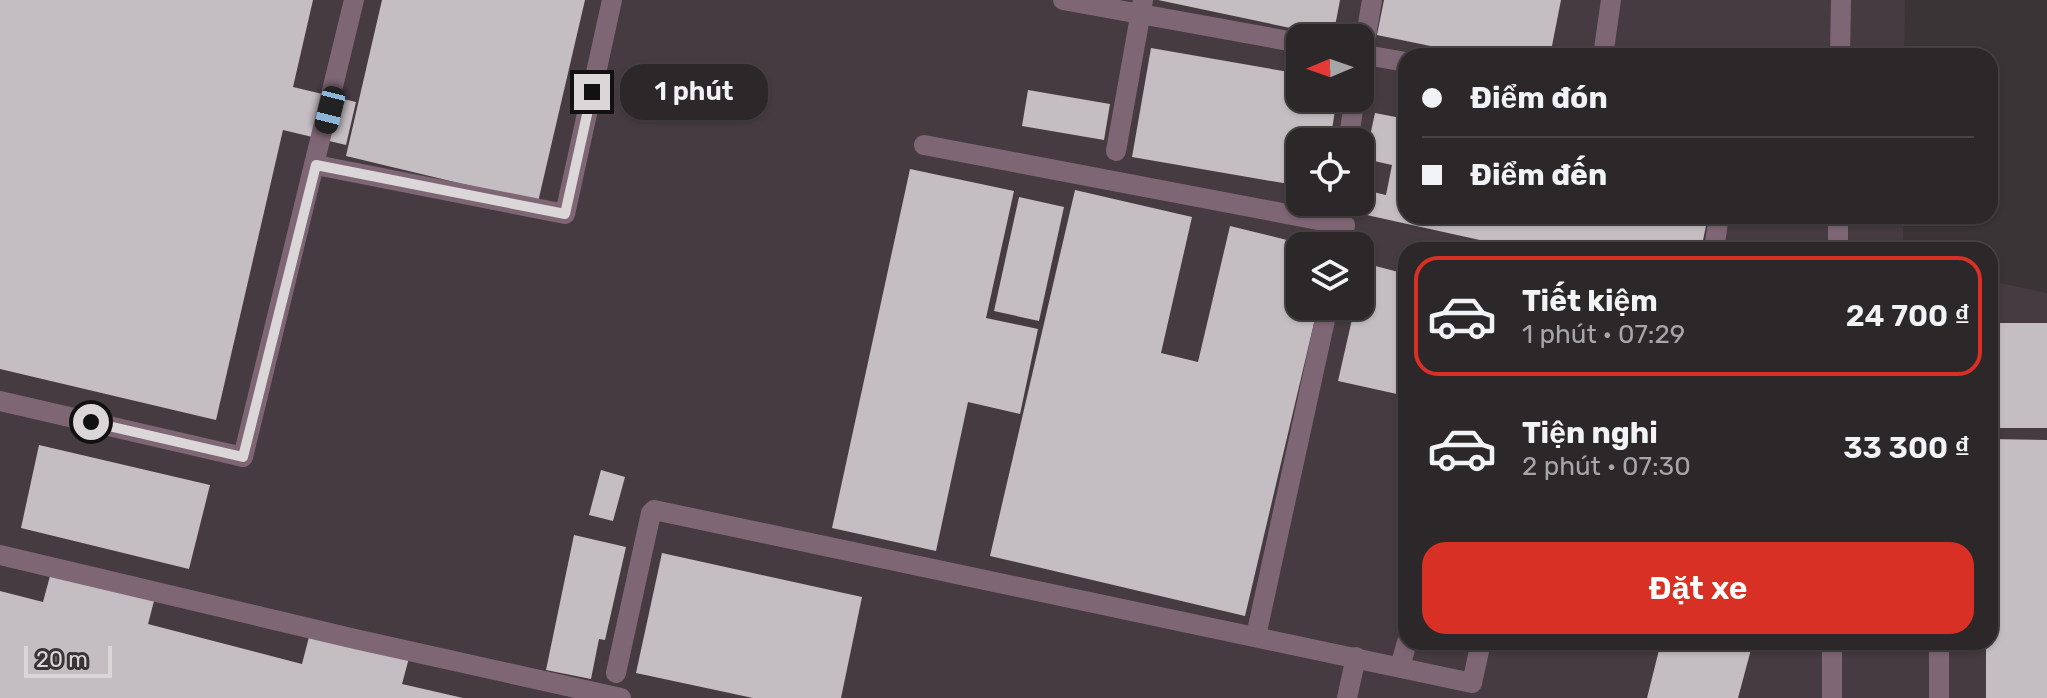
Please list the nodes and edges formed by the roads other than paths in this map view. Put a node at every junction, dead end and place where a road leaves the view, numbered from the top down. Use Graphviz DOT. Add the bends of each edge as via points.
graph roads {
  1 [pos="354,0"];
  2 [pos="612,0"];
  3 [pos="1063,0"];
  4 [pos="1372,0"];
  5 [pos="1611,0"];
  6 [pos="1841,0"];
  7 [pos="1142,7"];
  8 [pos="1368,24"];
  9 [pos="1286,40"];
  10 [pos="1604,48"];
  11 [pos="1840,48"];
  12 [pos="1374,61"];
  13 [pos="1398,62"];
  14 [pos="924,145"];
  15 [pos="1116,151"];
  16 [pos="316,165"];
  17 [pos="1332,216"];
  18 [pos="1330,222"];
  19 [pos="1344,232"];
  20 [pos="1325,320"];
  21 [pos="0,401"];
  22 [pos="0,555"];
  23 [pos="1256,636"];
  24 [pos="1405,650"];
  25 [pos="1479,650"];
  26 [pos="1832,650"];
  27 [pos="1939,650"];
  28 [pos="1356,657"];
  29 [pos="1400,667"];
  30 [pos="616,673"];
  31 [pos="574,693"];
  32 [pos="621,698"];
  33 [pos="1347,698"];
  34 [pos="1832,698"];
  35 [pos="1939,698"];
  1 -- 16 [label="street"];
  2 -- 16 [label="street" via="565,214"];
  3 -- 7 [label="street"];
  4 -- 8 [label="street"];
  5 -- 10 [label="street"];
  6 -- 11 [label="street"];
  7 -- 9 [label="street"];
  7 -- 15 [label="street"];
  12 -- 13 [label="street"];
  14 -- 18 [label="street"];
  16 -- 21 [label="street" via="243,457"];
  17 -- 18 [label="street"];
  18 -- 19 [label="street" via="1345,225"];
  20 -- 23 [label="street"];
  22 -- 31 [label="street"];
  23 -- 28 [label="street"];
  23 -- 30 [label="street" via="654,510"];
  24 -- 29 [label="street"];
  25 -- 29 [label="street" via="1472,683"];
  26 -- 34 [label="street"];
  27 -- 35 [label="street"];
  28 -- 29 [label="street"];
  28 -- 33 [label="street"];
  31 -- 32 [label="street"];
}
